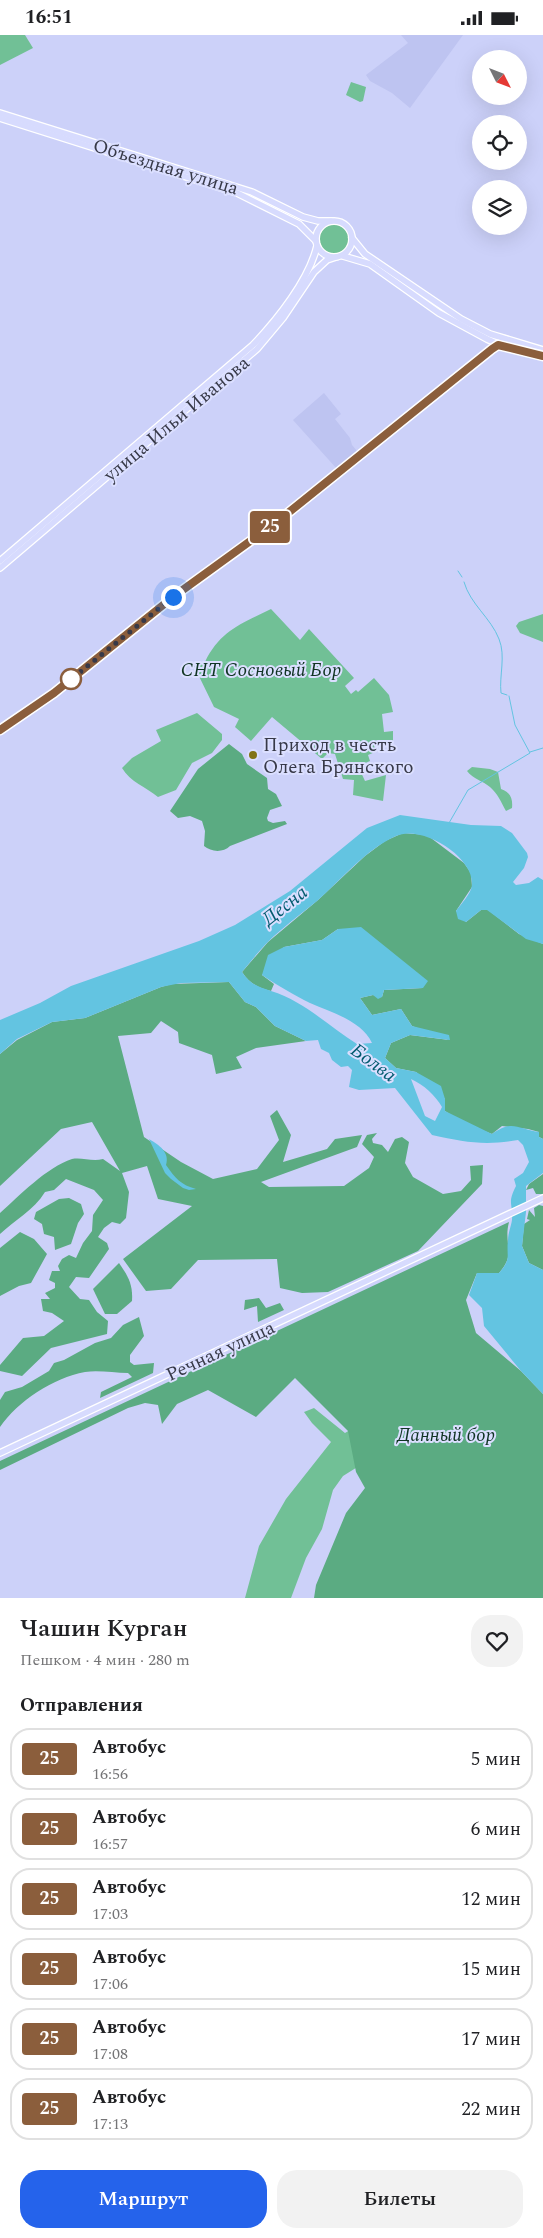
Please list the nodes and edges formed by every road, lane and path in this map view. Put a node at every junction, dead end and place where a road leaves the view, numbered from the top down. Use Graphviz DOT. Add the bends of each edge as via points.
graph roads {
  1 [pos="0,113"];
  2 [pos="0,118"];
  3 [pos="331,221"];
  4 [pos="352,238"];
  5 [pos="317,243"];
  6 [pos="339,256"];
  7 [pos="506,339"];
  8 [pos="498,345"];
  9 [pos="543,350"];
  10 [pos="543,357"];
  11 [pos="0,561"];
  12 [pos="0,568"];
  13 [pos="0,731"];
  14 [pos="543,1198"];
  15 [pos="0,1453"];
  1 -- 3 [label="main road, Объездная улица" via="252,192 310,219"];
  2 -- 5 [label="main road, Объездная улица" via="236,193 299,224"];
  3 -- 4 [label="main road" via="348,227"];
  3 -- 5 [label="main road" via="322,226"];
  4 -- 6 [label="main road" via="350,248"];
  4 -- 7 [label="main road" via="365,254 452,313"];
  5 -- 6 [label="main road" via="325,255"];
  5 -- 11 [label="main road, улица Ильи Иванова" via="308,269 285,307 253,345"];
  6 -- 8 [label="main road" via="370,264 439,313"];
  6 -- 12 [label="main road, улица Ильи Иванова" via="320,265 284,318 257,349"];
  7 -- 8 [label="main road"];
  7 -- 9 [label="main road"];
  8 -- 10 [label="main road"];
  8 -- 13 [label="main road" via="278,521"];
  14 -- 15 [label="main road, Речная улица"];
}
